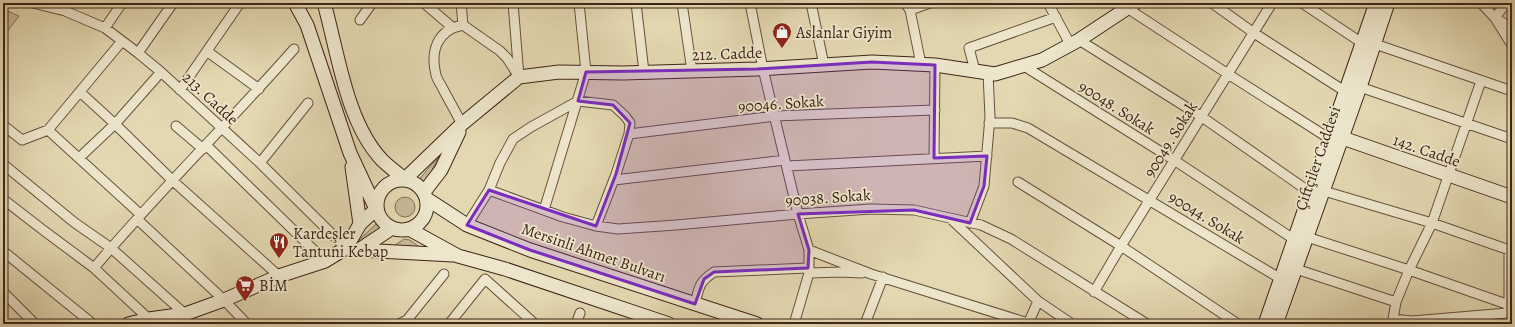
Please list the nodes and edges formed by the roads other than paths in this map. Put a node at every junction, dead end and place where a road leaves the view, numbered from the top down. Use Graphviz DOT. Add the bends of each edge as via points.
graph roads {
  1 [pos="33,3"];
  2 [pos="70,3"];
  3 [pos="122,3"];
  4 [pos="173,3"];
  5 [pos="240,3"];
  6 [pos="295,3"];
  7 [pos="324,3"];
  8 [pos="372,3"];
  9 [pos="461,3"];
  10 [pos="513,3"];
  11 [pos="579,3"];
  12 [pos="636,3"];
  13 [pos="682,3"];
  14 [pos="750,3"];
  15 [pos="811,3"];
  16 [pos="930,3"];
  17 [pos="1048,3"];
  18 [pos="1212,3"];
  19 [pos="1272,3"];
  20 [pos="1302,3"];
  21 [pos="1376,3"];
  22 [pos="1388,3"];
  23 [pos="1480,3"];
  24 [pos="1506,3"];
  25 [pos="424,4"];
  26 [pos="1131,6"];
  27 [pos="907,7"];
  28 [pos="65,11"];
  29 [pos="1056,17"];
  30 [pos="1495,18"];
  31 [pos="360,20"];
  32 [pos="463,25"];
  33 [pos="452,27"];
  34 [pos="105,28"];
  35 [pos="1512,28"];
  36 [pos="1254,33"];
  37 [pos="122,41"];
  38 [pos="1074,42"];
  39 [pos="1369,43"];
  40 [pos="1512,46"];
  41 [pos="294,48"];
  42 [pos="208,52"];
  43 [pos="138,53"];
  44 [pos="920,64"];
  45 [pos="824,65"];
  46 [pos="935,65"];
  47 [pos="1024,66"];
  48 [pos="763,69"];
  49 [pos="692,71"];
  50 [pos="975,71"];
  51 [pos="161,72"];
  52 [pos="586,72"];
  53 [pos="644,72"];
  54 [pos="988,74"];
  55 [pos="1228,74"];
  56 [pos="519,77"];
  57 [pos="1481,80"];
  58 [pos="1352,87"];
  59 [pos="260,89"];
  60 [pos="180,90"];
  61 [pos="1512,91"];
  62 [pos="80,92"];
  63 [pos="578,101"];
  64 [pos="308,102"];
  65 [pos="935,110"];
  66 [pos="775,116"];
  67 [pos="1202,116"];
  68 [pos="989,123"];
  69 [pos="1467,123"];
  70 [pos="115,124"];
  71 [pos="462,124"];
  72 [pos="3,125"];
  73 [pos="176,126"];
  74 [pos="222,129"];
  75 [pos="48,130"];
  76 [pos="630,134"];
  77 [pos="1335,137"];
  78 [pos="1512,139"];
  79 [pos="204,147"];
  80 [pos="350,153"];
  81 [pos="987,156"];
  82 [pos="79,158"];
  83 [pos="934,158"];
  84 [pos="1174,160"];
  85 [pos="260,163"];
  86 [pos="786,163"];
  87 [pos="3,164"];
  88 [pos="1448,175"];
  89 [pos="405,179"];
  90 [pos="172,180"];
  91 [pos="614,180"];
  92 [pos="1018,182"];
  93 [pos="489,190"];
  94 [pos="1318,192"];
  95 [pos="425,195"];
  96 [pos="1512,197"];
  97 [pos="3,199"];
  98 [pos="1149,200"];
  99 [pos="376,209"];
  100 [pos="544,210"];
  101 [pos="798,214"];
  102 [pos="139,216"];
  103 [pos="951,219"];
  104 [pos="970,223"];
  105 [pos="1432,223"];
  106 [pos="360,224"];
  107 [pos="467,225"];
  108 [pos="596,226"];
  109 [pos="392,228"];
  110 [pos="409,229"];
  111 [pos="1301,238"];
  112 [pos="1121,246"];
  113 [pos="111,248"];
  114 [pos="346,248"];
  115 [pos="359,250"];
  116 [pos="809,250"];
  117 [pos="3,251"];
  118 [pos="1510,251"];
  119 [pos="458,256"];
  120 [pos="325,261"];
  121 [pos="94,268"];
  122 [pos="1296,269"];
  123 [pos="1409,270"];
  124 [pos="808,271"];
  125 [pos="444,274"];
  126 [pos="871,274"];
  127 [pos="279,276"];
  128 [pos="883,277"];
  129 [pos="1281,278"];
  130 [pos="3,292"];
  131 [pos="1094,292"];
  132 [pos="224,300"];
  133 [pos="1038,301"];
  134 [pos="1396,302"];
  135 [pos="694,304"];
  136 [pos="1511,305"];
  137 [pos="580,313"];
  138 [pos="184,314"];
  139 [pos="149,319"];
  140 [pos="1393,319"];
  141 [pos="1412,323"];
  142 [pos="35,324"];
  143 [pos="93,324"];
  144 [pos="128,324"];
  145 [pos="168,324"];
  146 [pos="247,324"];
  147 [pos="400,324"];
  148 [pos="449,324"];
  149 [pos="534,324"];
  150 [pos="576,324"];
  151 [pos="669,324"];
  152 [pos="757,324"];
  153 [pos="794,324"];
  154 [pos="865,324"];
  155 [pos="1028,324"];
  156 [pos="1072,324"];
  157 [pos="1147,324"];
  158 [pos="1238,324"];
  159 [pos="1265,324"];
  160 [pos="1276,324"];
  161 [pos="1384,324"];
  1 -- 28 [label="street, 213. Cadde"];
  2 -- 28 [label="street"];
  3 -- 34 [label="street"];
  4 -- 43 [label="street"];
  5 -- 42 [label="street"];
  6 -- 80 [label="main road" via="307,25"];
  7 -- 89 [label="main road" via="350,101 362,131 380,158"];
  8 -- 31 [label="street"];
  9 -- 32 [label="street"];
  10 -- 56 [label="street"];
  11 -- 52 [label="street"];
  12 -- 53 [label="street"];
  13 -- 49 [label="street"];
  14 -- 48 [label="street"];
  15 -- 45 [label="street"];
  16 -- 27 [label="street"];
  17 -- 29 [label="street"];
  18 -- 36 [label="street"];
  19 -- 36 [label="street, 90049. Sokak"];
  20 -- 39 [label="street"];
  21 -- 39 [label="main road, Çiftçiler Caddesi"];
  22 -- 39 [label="main road, Çiftçiler Caddesi"];
  23 -- 30 [label="street"];
  24 -- 30 [label="street"];
  25 -- 33 [label="street"];
  26 -- 38 [label="main road, 212. Cadde"];
  26 -- 55 [label="street"];
  27 -- 44 [label="street"];
  28 -- 34 [label="street, 213. Cadde"];
  29 -- 38 [label="street"];
  29 -- 50 [label="street" via="969,48"];
  30 -- 35 [label="street"];
  30 -- 40 [label="street"];
  32 -- 33 [label="street"];
  32 -- 56 [label="street" via="500,51"];
  33 -- 71 [label="street" via="444,33 437,44 434,56 436,76"];
  34 -- 37 [label="street, 213. Cadde"];
  36 -- 55 [label="street, 90049. Sokak"];
  36 -- 58 [label="street"];
  37 -- 43 [label="street, 213. Cadde"];
  37 -- 62 [label="street"];
  38 -- 47 [label="main road, 212. Cadde" via="1042,60"];
  38 -- 67 [label="street"];
  39 -- 57 [label="street"];
  39 -- 58 [label="main road, Çiftçiler Caddesi"];
  41 -- 59 [label="street"];
  42 -- 59 [label="street"];
  42 -- 60 [label="street"];
  43 -- 51 [label="street, 213. Cadde"];
  44 -- 45 [label="main road, 212. Cadde" via="872,62"];
  44 -- 46 [label="main road, 212. Cadde"];
  45 -- 48 [label="main road, 212. Cadde"];
  46 -- 50 [label="main road, 212. Cadde"];
  46 -- 65 [label="street"];
  47 -- 54 [label="main road, 212. Cadde"];
  47 -- 84 [label="street, 90048. Sokak"];
  48 -- 49 [label="main road, 212. Cadde"];
  48 -- 66 [label="street"];
  49 -- 53 [label="main road, 212. Cadde"];
  50 -- 54 [label="main road, 212. Cadde"];
  51 -- 60 [label="street, 213. Cadde"];
  51 -- 70 [label="street"];
  52 -- 53 [label="main road, 212. Cadde"];
  52 -- 56 [label="main road, 212. Cadde" via="559,72"];
  52 -- 63 [label="street"];
  54 -- 68 [label="street"];
  55 -- 67 [label="street, 90049. Sokak"];
  55 -- 77 [label="street"];
  56 -- 71 [label="main road"];
  57 -- 61 [label="street"];
  57 -- 69 [label="street"];
  58 -- 69 [label="street"];
  58 -- 77 [label="main road, Çiftçiler Caddesi"];
  59 -- 74 [label="street"];
  60 -- 74 [label="street, 213. Cadde"];
  62 -- 70 [label="street"];
  62 -- 75 [label="street"];
  63 -- 76 [label="street" via="613,105 630,123"];
  63 -- 93 [label="street" via="513,139"];
  63 -- 100 [label="street"];
  64 -- 85 [label="street"];
  65 -- 66 [label="street, 90046. Sokak"];
  65 -- 83 [label="street"];
  66 -- 76 [label="street, 90046. Sokak"];
  66 -- 86 [label="street"];
  67 -- 84 [label="street, 90049. Sokak"];
  67 -- 94 [label="street"];
  68 -- 81 [label="street"];
  68 -- 98 [label="street, 90044. Sokak" via="1012,123 1028,128"];
  69 -- 78 [label="street"];
  69 -- 88 [label="street"];
  70 -- 82 [label="street"];
  70 -- 90 [label="street"];
  71 -- 89 [label="main road"];
  71 -- 95 [label="main road" via="441,170"];
  72 -- 75 [label="street" via="22,140"];
  73 -- 79 [label="street"];
  74 -- 79 [label="street"];
  74 -- 85 [label="street, 213. Cadde"];
  75 -- 82 [label="street"];
  76 -- 91 [label="street"];
  77 -- 88 [label="main road, 142. Cadde"];
  77 -- 94 [label="main road, Çiftçiler Caddesi"];
  79 -- 90 [label="street"];
  79 -- 120 [label="street"];
  80 -- 99 [label="main road"];
  80 -- 106 [label="main road"];
  81 -- 83 [label="street"];
  81 -- 104 [label="street" via="984,186"];
  82 -- 102 [label="street"];
  83 -- 86 [label="street"];
  84 -- 98 [label="street, 90049. Sokak"];
  84 -- 111 [label="street, 90048. Sokak"];
  85 -- 114 [label="street, 213. Cadde"];
  86 -- 91 [label="street"];
  86 -- 101 [label="street"];
  87 -- 113 [label="street" via="75,223"];
  88 -- 96 [label="main road, 142. Cadde"];
  88 -- 105 [label="street"];
  89 -- 95 [label="main road" via="413,181"];
  89 -- 99 [label="main road" via="397,179 383,187 378,193"];
  90 -- 102 [label="street"];
  90 -- 127 [label="street"];
  91 -- 108 [label="street"];
  92 -- 112 [label="street"];
  93 -- 100 [label="street, 90038. Sokak"];
  93 -- 107 [label="street"];
  94 -- 105 [label="street"];
  94 -- 111 [label="main road, Çiftçiler Caddesi"];
  95 -- 107 [label="main road, Mersinli Ahmet Bulvarı"];
  95 -- 110 [label="main road" via="426,214 422,221"];
  97 -- 121 [label="street"];
  98 -- 112 [label="street, 90049. Sokak"];
  98 -- 129 [label="street, 90044. Sokak"];
  99 -- 106 [label="main road"];
  99 -- 109 [label="main road" via="384,224"];
  100 -- 108 [label="street, 90038. Sokak"];
  101 -- 103 [label="street, 90038. Sokak" via="871,209 914,210"];
  101 -- 108 [label="street, 90038. Sokak" via="676,226 618,229"];
  101 -- 116 [label="street"];
  102 -- 113 [label="street"];
  102 -- 132 [label="street"];
  103 -- 104 [label="street, 90038. Sokak"];
  103 -- 133 [label="street"];
  104 -- 131 [label="street, 90038. Sokak" via="1011,239"];
  105 -- 118 [label="street"];
  105 -- 123 [label="street"];
  106 -- 114 [label="main road"];
  107 -- 135 [label="main road, Mersinli Ahmet Bulvarı" via="530,250"];
  109 -- 110 [label="main road"];
  109 -- 115 [label="main road"];
  110 -- 119 [label="main road"];
  111 -- 122 [label="main road, Çiftçiler Caddesi"];
  111 -- 123 [label="street, 90048. Sokak"];
  111 -- 129 [label="main road, Çiftçiler Caddesi"];
  112 -- 131 [label="street, 90049. Sokak"];
  112 -- 158 [label="street"];
  113 -- 121 [label="street"];
  113 -- 138 [label="street"];
  114 -- 115 [label="main road"];
  114 -- 120 [label="main road"];
  115 -- 119 [label="main road"];
  116 -- 124 [label="street"];
  116 -- 126 [label="street"];
  117 -- 143 [label="street"];
  118 -- 136 [label="street"];
  119 -- 151 [label="main road" via="505,269"];
  120 -- 127 [label="main road"];
  121 -- 139 [label="street"];
  122 -- 134 [label="street"];
  122 -- 160 [label="main road, Çiftçiler Caddesi"];
  123 -- 134 [label="street"];
  123 -- 136 [label="street, 90048. Sokak"];
  124 -- 126 [label="street"];
  124 -- 135 [label="street" via="714,272 704,279 699,287"];
  124 -- 153 [label="street"];
  125 -- 147 [label="street" via="407,320"];
  126 -- 128 [label="street"];
  127 -- 132 [label="main road"];
  128 -- 154 [label="street"];
  128 -- 155 [label="street"];
  129 -- 159 [label="main road, Çiftçiler Caddesi"];
  130 -- 142 [label="street"];
  131 -- 157 [label="street, 90038. Sokak"];
  132 -- 138 [label="main road"];
  132 -- 146 [label="street"];
  133 -- 155 [label="street"];
  133 -- 156 [label="street"];
  134 -- 140 [label="street"];
  135 -- 152 [label="main road, Mersinli Ahmet Bulvarı"];
  136 -- 141 [label="street" via="1507,313"];
  137 -- 150 [label="street"];
  138 -- 139 [label="main road"];
  138 -- 145 [label="main road"];
  139 -- 144 [label="main road"];
  140 -- 141 [label="street"];
  140 -- 161 [label="street"];
  148 -- 149 [label="street" via="485,279"];
}
